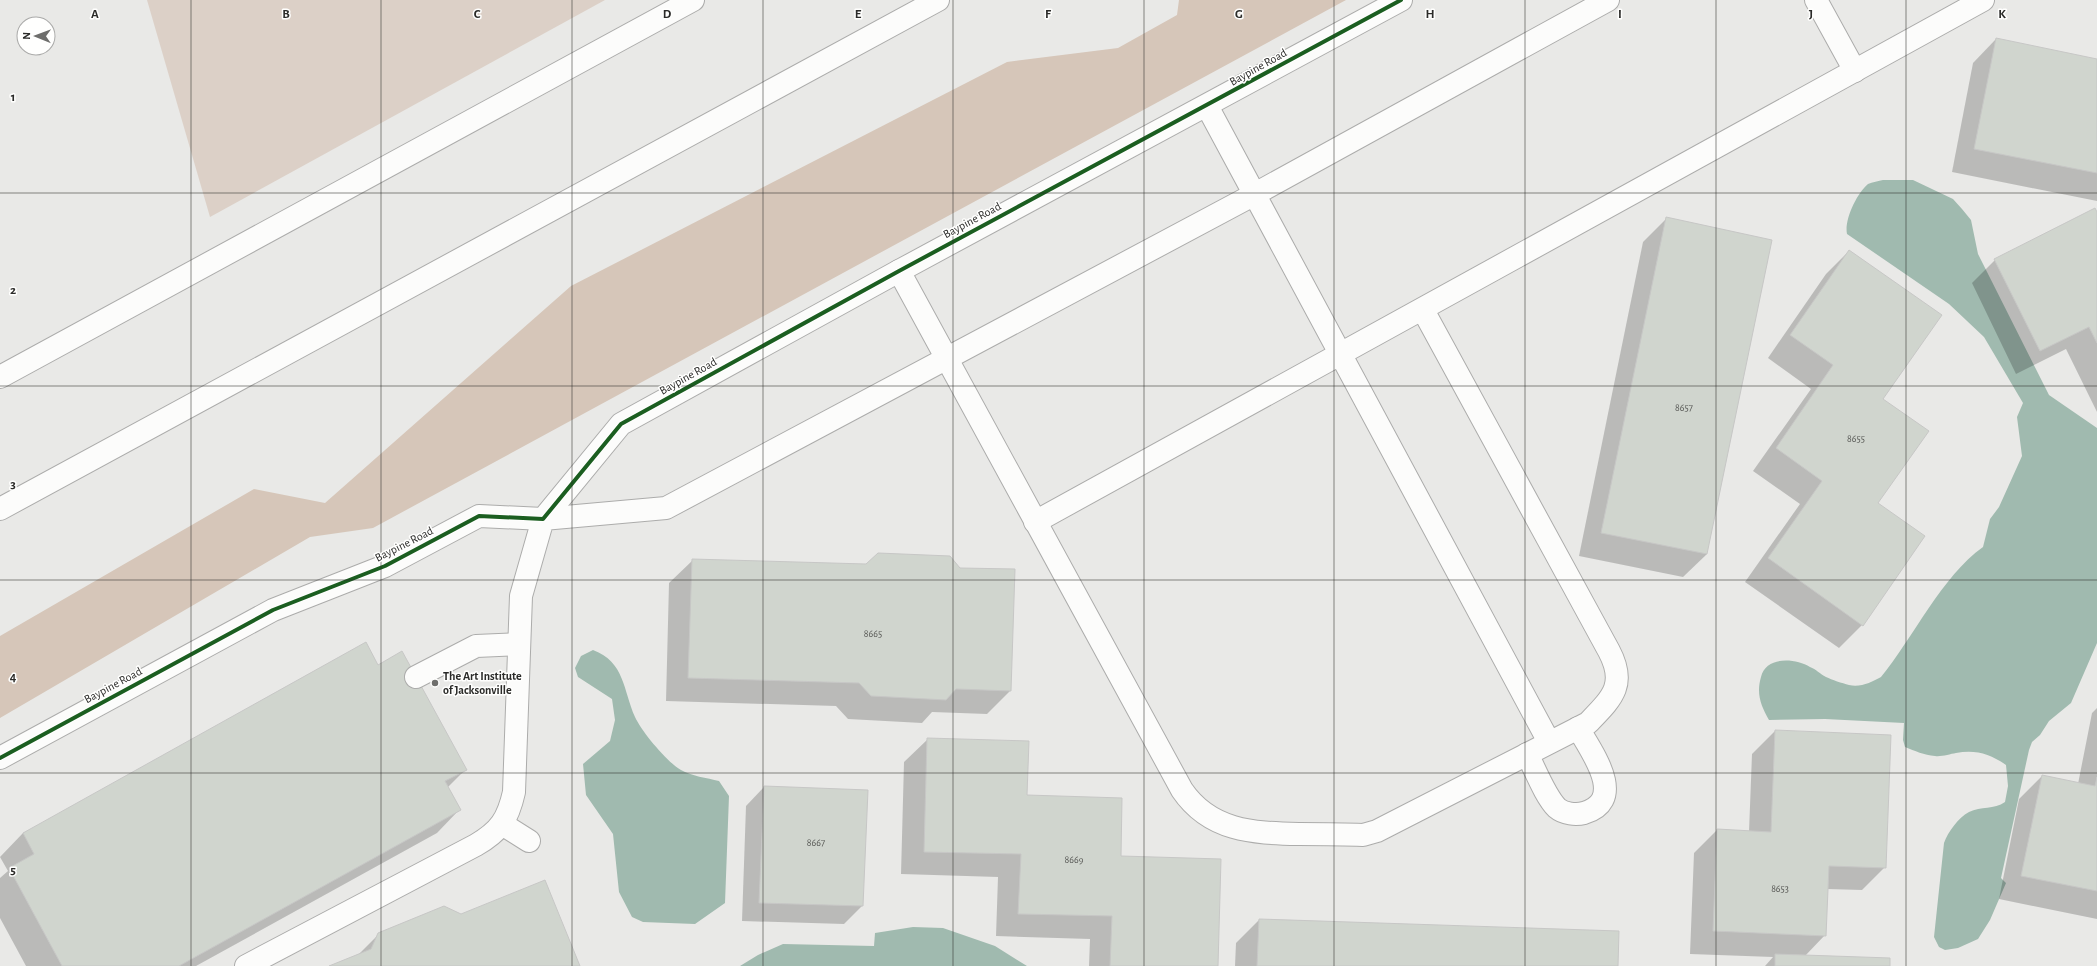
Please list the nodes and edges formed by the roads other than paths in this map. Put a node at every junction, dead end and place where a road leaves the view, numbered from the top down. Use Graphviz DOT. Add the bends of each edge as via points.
graph roads {
  1 [pos="693,0"];
  2 [pos="938,0"];
  3 [pos="1401,0"];
  4 [pos="1608,0"];
  5 [pos="1816,0"];
  6 [pos="1983,0"];
  7 [pos="1855,71"];
  8 [pos="1207,106"];
  9 [pos="1254,194"];
  10 [pos="899,270"];
  11 [pos="1423,310"];
  12 [pos="1342,355"];
  13 [pos="947,359"];
  14 [pos="0,377"];
  15 [pos="0,509"];
  16 [pos="543,519"];
  17 [pos="1035,522"];
  18 [pos="519,644"];
  19 [pos="416,677"];
  20 [pos="1578,728"];
  21 [pos="1549,742"];
  22 [pos="1527,754"];
  23 [pos="0,758"];
  24 [pos="502,824"];
  25 [pos="529,841"];
  26 [pos="246,966"];
  1 -- 14 [label="main road"];
  2 -- 15 [label="main road"];
  3 -- 8 [label="main road, Baypine Road"];
  4 -- 9 [label="main road"];
  5 -- 7 [label="main road"];
  6 -- 7 [label="main road"];
  7 -- 11 [label="main road"];
  8 -- 9 [label="main road"];
  8 -- 10 [label="main road, Baypine Road"];
  9 -- 12 [label="main road"];
  9 -- 13 [label="main road"];
  10 -- 13 [label="main road"];
  10 -- 16 [label="main road, Baypine Road" via="621,424"];
  11 -- 12 [label="main road"];
  11 -- 20 [label="main road" via="1613,658 1618,675 1613,694 1591,720"];
  12 -- 17 [label="main road"];
  12 -- 21 [label="main road"];
  13 -- 16 [label="main road" via="666,508"];
  13 -- 17 [label="main road"];
  16 -- 18 [label="main road" via="521,596"];
  16 -- 23 [label="main road, Baypine Road" via="479,516 385,566 273,610"];
  17 -- 22 [label="main road" via="1175,779 1192,804 1210,817 1252,832 1371,834"];
  18 -- 19 [label="main road" via="476,646"];
  18 -- 24 [label="main road" via="514,792 510,809"];
  20 -- 21 [label="main road"];
  20 -- 22 [label="main road" via="1605,777 1601,801 1587,812 1570,814 1558,808"];
  21 -- 22 [label="main road"];
  24 -- 25 [label="main road"];
  24 -- 26 [label="main road" via="476,845"];
}
